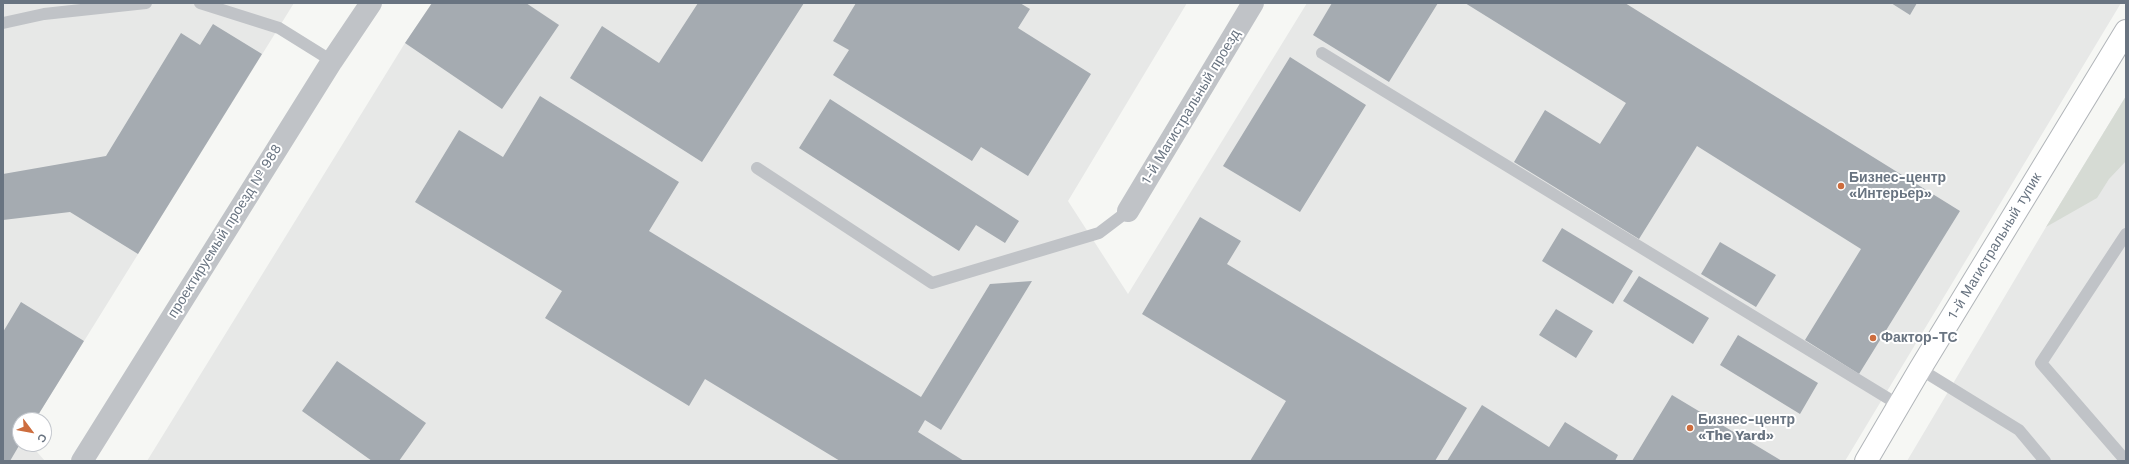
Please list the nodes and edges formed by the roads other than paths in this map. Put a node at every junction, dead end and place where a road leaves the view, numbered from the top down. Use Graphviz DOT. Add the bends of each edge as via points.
graph roads {
  1 [pos="146,3"];
  2 [pos="200,3"];
  3 [pos="372,3"];
  4 [pos="1253,3"];
  5 [pos="3,23"];
  6 [pos="2126,31"];
  7 [pos="1322,53"];
  8 [pos="332,61"];
  9 [pos="757,168"];
  10 [pos="1128,211"];
  11 [pos="2126,234"];
  12 [pos="1920,368"];
  13 [pos="1899,405"];
  14 [pos="82,461"];
  15 [pos="1866,461"];
  16 [pos="2044,461"];
  17 [pos="2126,461"];
  1 -- 5 [label="lane" via="44,14"];
  2 -- 8 [label="lane" via="279,28"];
  3 -- 8 [label="street, проектируемый проезд № 988"];
  4 -- 10 [label="street, 1-й Магистральный проезд"];
  6 -- 12 [label="street, 1-й Магистральный тупик"];
  7 -- 13 [label="lane"];
  8 -- 14 [label="street, проектируемый проезд № 988"];
  9 -- 10 [label="lane" via="932,283 1099,233"];
  11 -- 17 [label="lane" via="2041,363"];
  12 -- 13 [label="street, 1-й Магистральный тупик"];
  12 -- 16 [label="lane" via="2019,430"];
  13 -- 15 [label="street, 1-й Магистральный тупик"];
}
